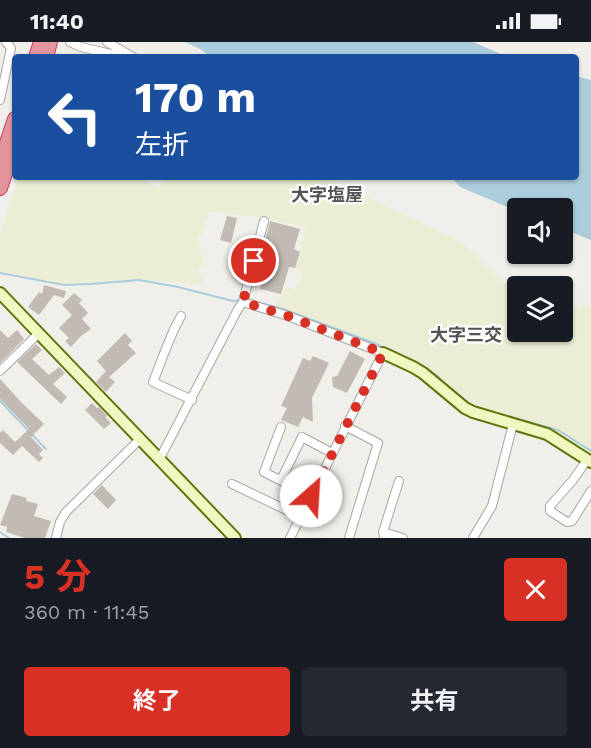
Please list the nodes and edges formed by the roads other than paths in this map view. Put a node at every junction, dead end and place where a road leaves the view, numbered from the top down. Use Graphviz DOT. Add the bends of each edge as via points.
graph roads {
  1 [pos="6,42"];
  2 [pos="70,42"];
  3 [pos="107,42"];
  4 [pos="111,54"];
  5 [pos="128,54"];
  6 [pos="0,100"];
  7 [pos="12,128"];
  8 [pos="12,154"];
  9 [pos="0,164"];
  10 [pos="0,188"];
  11 [pos="264,220"];
  12 [pos="0,293"];
  13 [pos="243,302"];
  14 [pos="181,316"];
  15 [pos="38,334"];
  16 [pos="383,353"];
  17 [pos="0,371"];
  18 [pos="192,400"];
  19 [pos="513,424"];
  20 [pos="345,426"];
  21 [pos="281,427"];
  22 [pos="140,440"];
  23 [pos="332,453"];
  24 [pos="159,460"];
  25 [pos="589,461"];
  26 [pos="281,480"];
  27 [pos="399,481"];
  28 [pos="232,484"];
  29 [pos="591,491"];
  30 [pos="311,496"];
  31 [pos="301,517"];
  32 [pos="385,535"];
  33 [pos="56,538"];
  34 [pos="235,538"];
  35 [pos="290,538"];
  36 [pos="349,538"];
  37 [pos="403,538"];
  38 [pos="473,538"];
  1 -- 6 [label="street" via="11,48"];
  2 -- 4 [label="street"];
  3 -- 5 [label="street"];
  7 -- 9 [label="highway"];
  8 -- 10 [label="highway"];
  11 -- 13 [label="street"];
  12 -- 15 [label="street"];
  13 -- 16 [label="street"];
  13 -- 18 [label="street"];
  14 -- 18 [label="street" via="153,382"];
  15 -- 17 [label="street"];
  15 -- 22 [label="street"];
  16 -- 19 [label="street" via="423,373 465,408"];
  16 -- 20 [label="street"];
  18 -- 24 [label="street"];
  19 -- 25 [label="street" via="548,434"];
  19 -- 38 [label="street" via="492,506"];
  20 -- 23 [label="street"];
  20 -- 36 [label="street" via="378,442"];
  21 -- 26 [label="street" via="264,472"];
  22 -- 24 [label="street"];
  22 -- 33 [label="street" via="66,512"];
  23 -- 26 [label="street" via="302,438"];
  23 -- 30 [label="street"];
  24 -- 34 [label="street"];
  25 -- 29 [label="street" via="550,506 550,511 572,521"];
  26 -- 30 [label="street"];
  27 -- 32 [label="street"];
  28 -- 31 [label="street"];
  30 -- 31 [label="street"];
  31 -- 35 [label="street"];
  32 -- 37 [label="street"];
}
